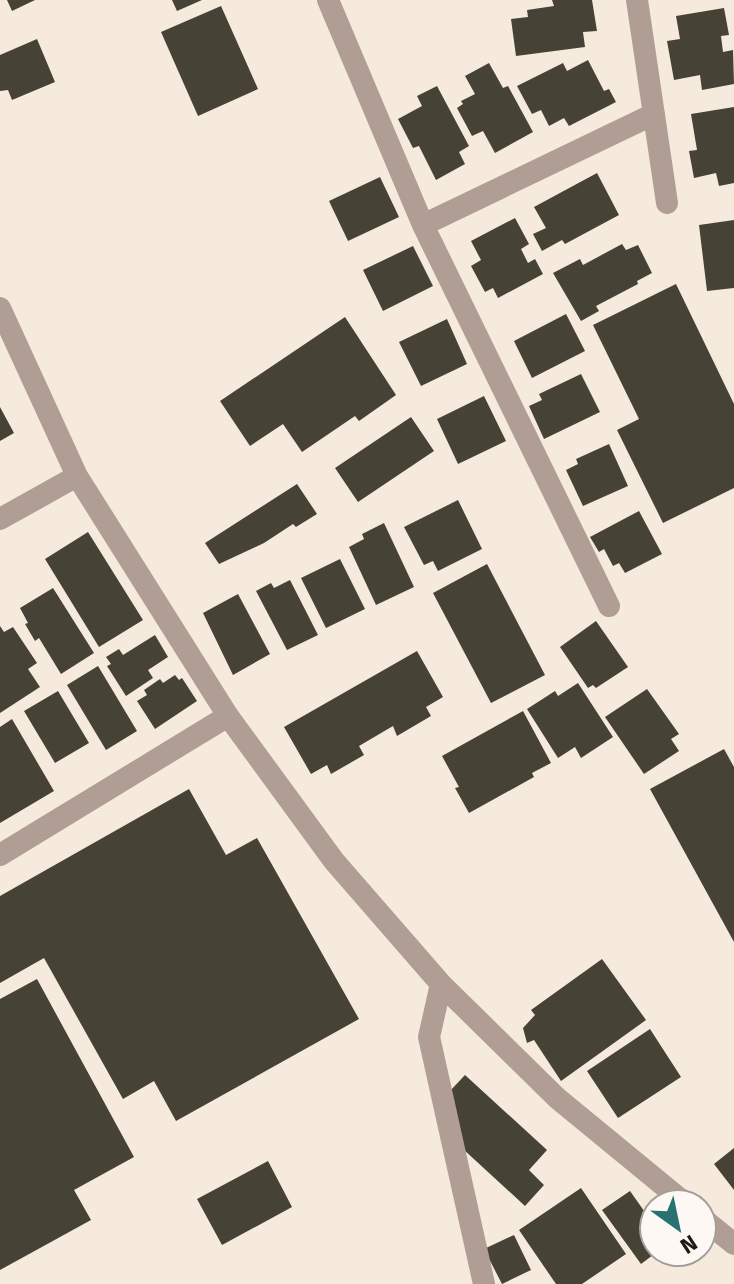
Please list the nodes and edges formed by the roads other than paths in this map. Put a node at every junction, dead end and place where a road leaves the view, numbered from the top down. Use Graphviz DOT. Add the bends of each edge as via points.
graph roads {
  1 [pos="328,0"];
  2 [pos="637,0"];
  3 [pos="654,114"];
  4 [pos="667,203"];
  5 [pos="423,225"];
  6 [pos="0,308"];
  7 [pos="77,476"];
  8 [pos="0,519"];
  9 [pos="609,606"];
  10 [pos="228,716"];
  11 [pos="0,855"];
  12 [pos="441,984"];
  13 [pos="667,1188"];
  14 [pos="718,1231"];
  15 [pos="734,1244"];
  16 [pos="484,1284"];
  1 -- 5 [label="street"];
  2 -- 3 [label="street"];
  3 -- 4 [label="street"];
  3 -- 5 [label="street"];
  5 -- 9 [label="street"];
  6 -- 7 [label="street"];
  7 -- 8 [label="street"];
  7 -- 10 [label="street"];
  10 -- 11 [label="street"];
  10 -- 12 [label="street" via="334,861"];
  12 -- 13 [label="street" via="557,1098"];
  12 -- 16 [label="street" via="429,1037"];
  14 -- 15 [label="street"];
}
